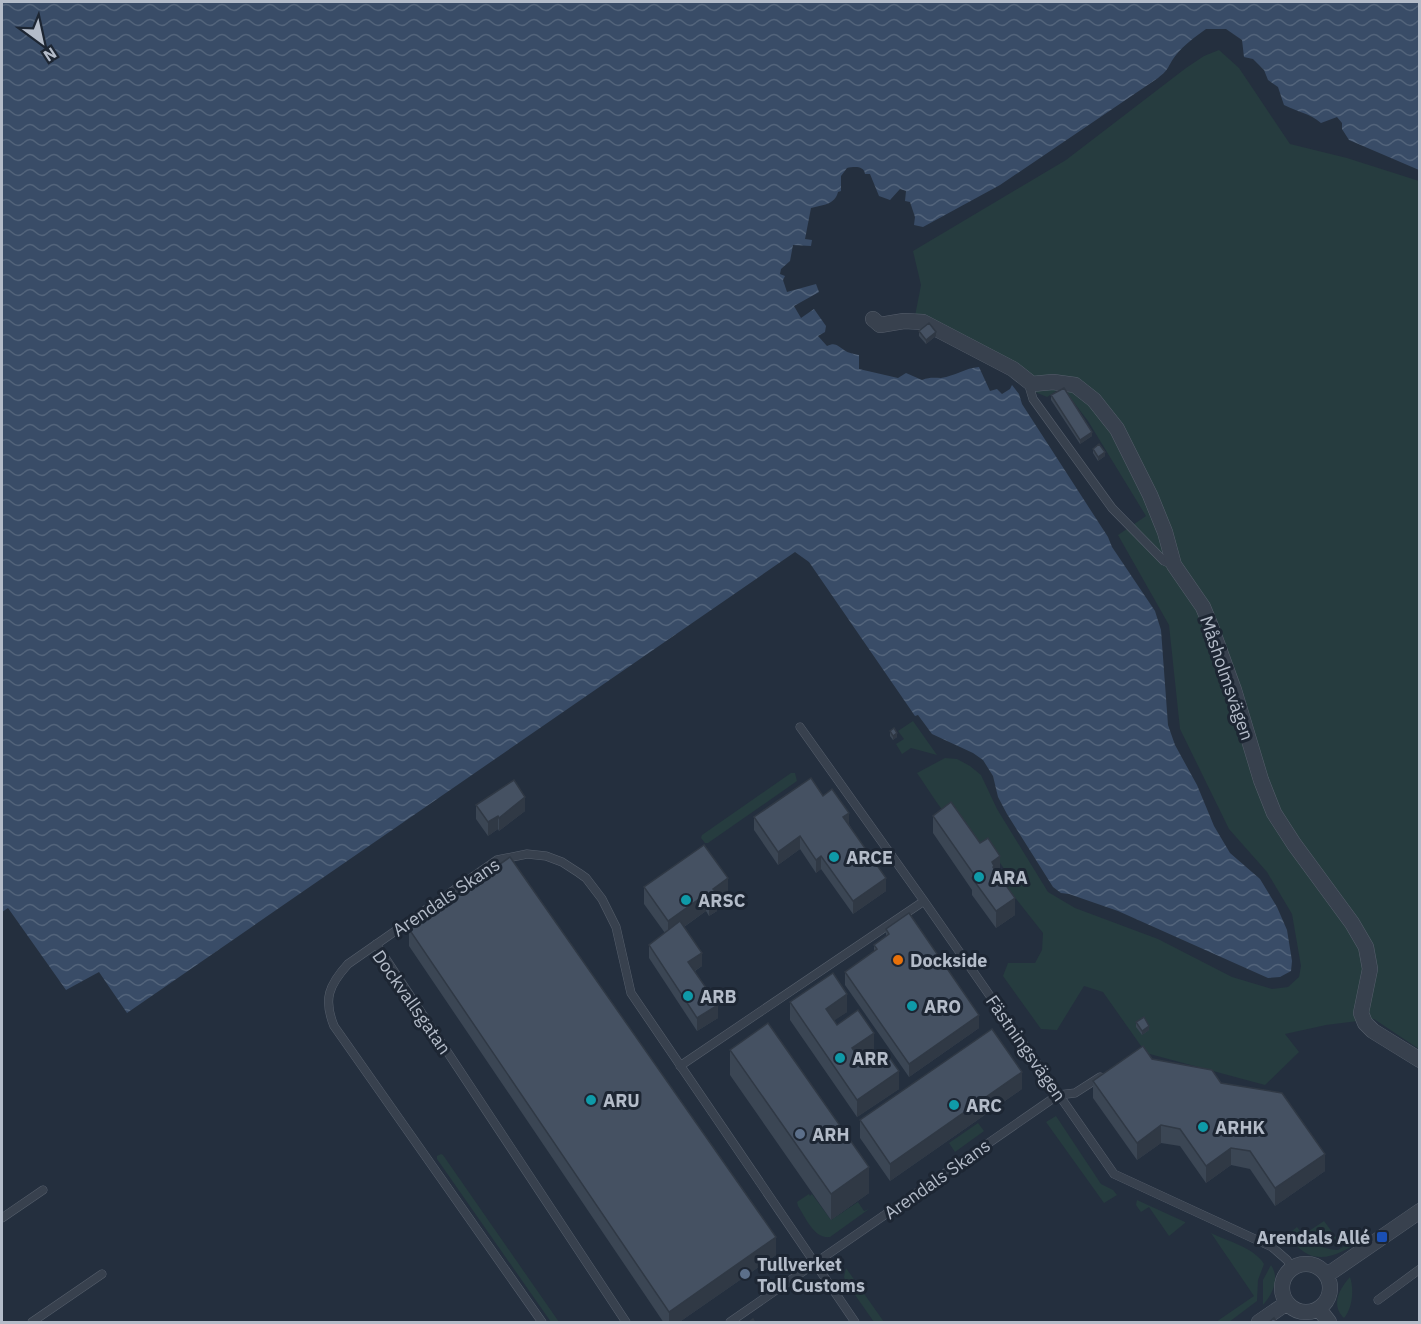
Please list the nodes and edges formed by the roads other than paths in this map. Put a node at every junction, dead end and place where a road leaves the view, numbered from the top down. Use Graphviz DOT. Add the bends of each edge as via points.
graph roads {
  1 [pos="873,319"];
  2 [pos="1028,382"];
  3 [pos="1174,565"];
  4 [pos="800,727"];
  5 [pos="924,901"];
  6 [pos="376,944"];
  7 [pos="1419,1060"];
  8 [pos="680,1066"];
  9 [pos="1108,1071"];
  10 [pos="1058,1095"];
  11 [pos="43,1190"];
  12 [pos="1419,1211"];
  13 [pos="2,1218"];
  14 [pos="815,1264"];
  15 [pos="1292,1268"];
  16 [pos="1419,1269"];
  17 [pos="102,1274"];
  18 [pos="1327,1275"];
  19 [pos="1378,1299"];
  20 [pos="1287,1303"];
  21 [pos="1319,1309"];
  22 [pos="32,1323"];
  23 [pos="542,1323"];
  24 [pos="626,1323"];
  25 [pos="730,1323"];
  26 [pos="855,1323"];
  27 [pos="1259,1323"];
  28 [pos="1329,1323"];
  1 -- 2 [label="street" via="880,325 922,322 1013,369"];
  2 -- 3 [label="lane" via="1037,405 1112,508 1164,561"];
  2 -- 3 [label="street, Måsholmsvägen" via="1075,385 1107,414 1150,495 1166,532"];
  3 -- 7 [label="street, Måsholmsvägen" via="1210,624 1274,813 1366,947 1370,969 1361,1013 1365,1023"];
  4 -- 5 [label="lane, Fästningsvägen"];
  5 -- 8 [label="lane"];
  5 -- 10 [label="lane, Fästningsvägen"];
  6 -- 8 [label="lane, Arendals Skans" via="497,860 527,854 554,859 586,878 602,899 616,927 631,993"];
  6 -- 23 [label="lane, Dockvallsgatan" via="336,978 328,997 328,1012 334,1026"];
  6 -- 24 [label="lane, Dockvallsgatan"];
  8 -- 14 [label="lane, Arendals Skans"];
  9 -- 10 [label="lane, Arendals Skans" via="1075,1093"];
  10 -- 14 [label="lane, Arendals Skans"];
  10 -- 15 [label="lane, Fästningsvägen" via="1114,1174 1272,1248"];
  11 -- 13 [label="lane"];
  12 -- 18 [label="street"];
  14 -- 25 [label="lane"];
  14 -- 26 [label="lane, Arendals Skans"];
  15 -- 18 [label="street" via="1311,1264"];
  15 -- 20 [label="street" via="1282,1284"];
  16 -- 19 [label="lane"];
  17 -- 22 [label="lane"];
  18 -- 21 [label="street" via="1330,1294"];
  20 -- 21 [label="street" via="1302,1312"];
  20 -- 27 [label="street"];
  21 -- 28 [label="street"];
}
